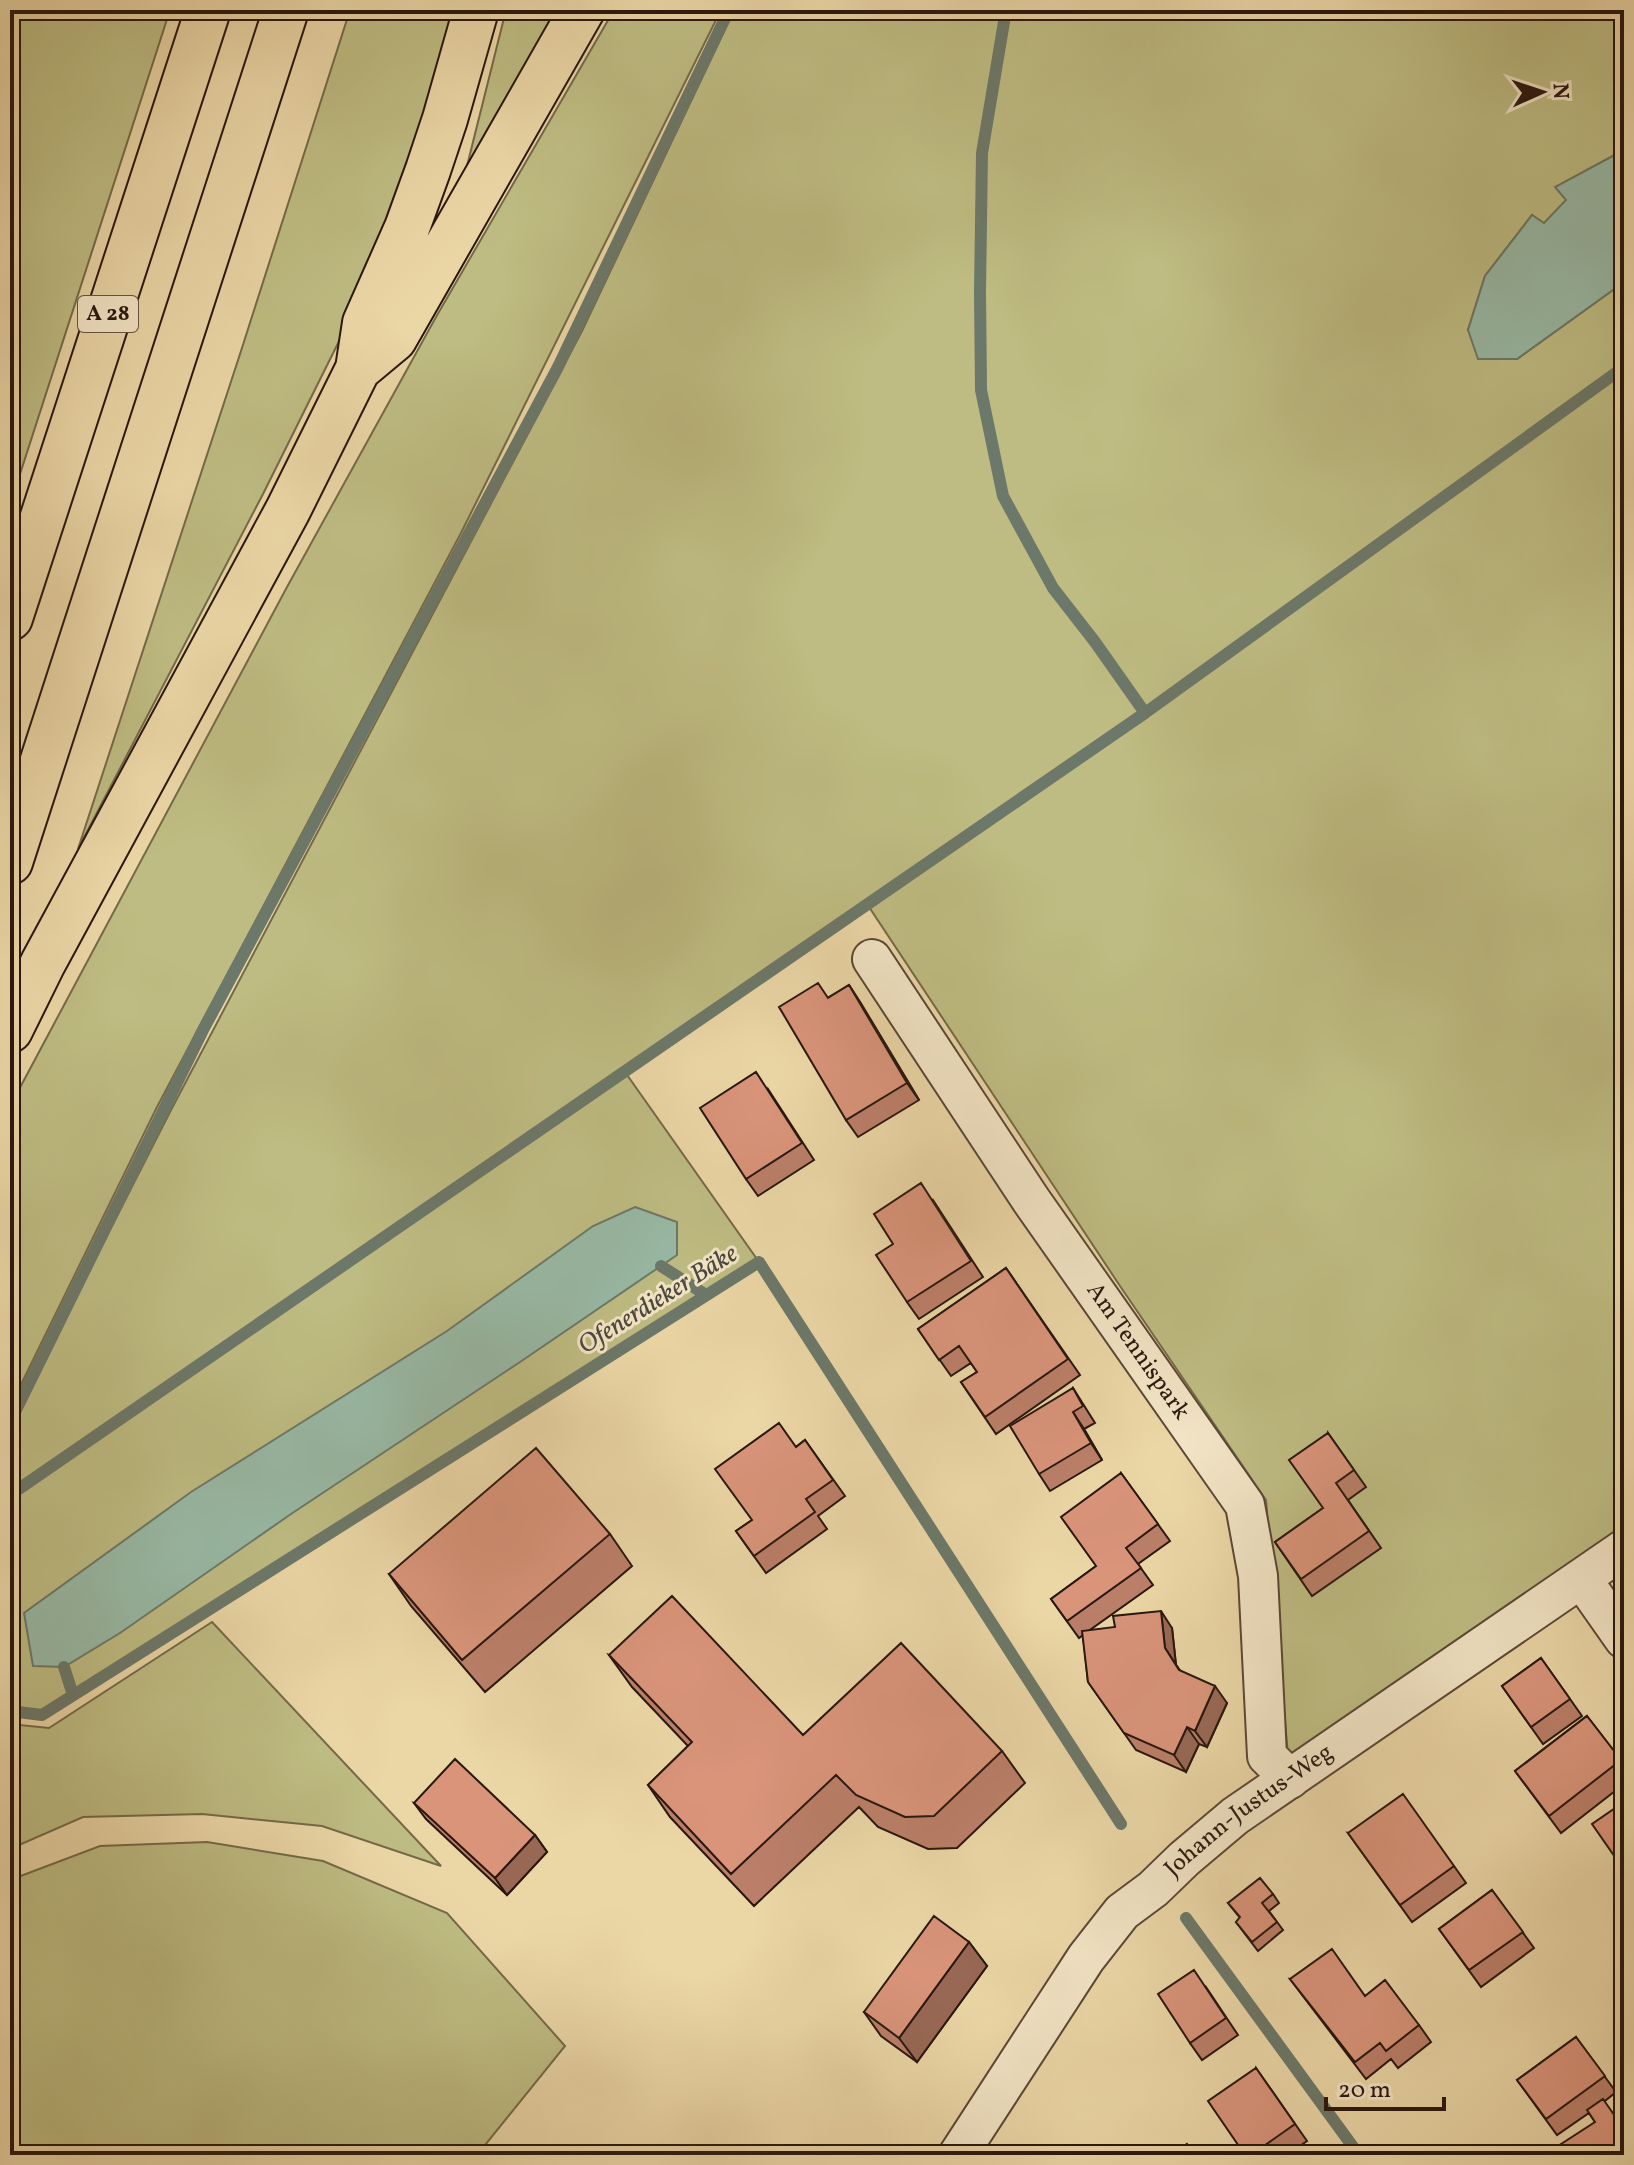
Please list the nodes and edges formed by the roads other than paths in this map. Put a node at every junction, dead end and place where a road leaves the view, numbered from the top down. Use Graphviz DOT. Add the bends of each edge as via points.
graph roads {
  1 [pos="208,10"];
  2 [pos="286,10"];
  3 [pos="476,10"];
  4 [pos="582,10"];
  5 [pos="358,369"];
  6 [pos="10,618"];
  7 [pos="10,862"];
  8 [pos="872,959"];
  9 [pos="10,1030"];
  10 [pos="1624,1549"];
  11 [pos="1580,1580"];
  12 [pos="1624,1639"];
  13 [pos="1290,1779"];
  14 [pos="958,2155"];
  1 -- 6 [label="highway, A 28"];
  2 -- 7 [label="highway"];
  3 -- 5 [label="highway" via="428,170 365,323"];
  4 -- 5 [label="highway" via="394,339"];
  5 -- 9 [label="highway"];
  8 -- 13 [label="street, Am Tennispark" via="1031,1200 1245,1505 1258,1576 1267,1756"];
  10 -- 11 [label="street, Johann-Justus-Weg"];
  11 -- 12 [label="street"];
  11 -- 13 [label="street, Johann-Justus-Weg"];
  13 -- 14 [label="street, Johann-Justus-Weg" via="1235,1816 1122,1912 1086,1958"];
}
